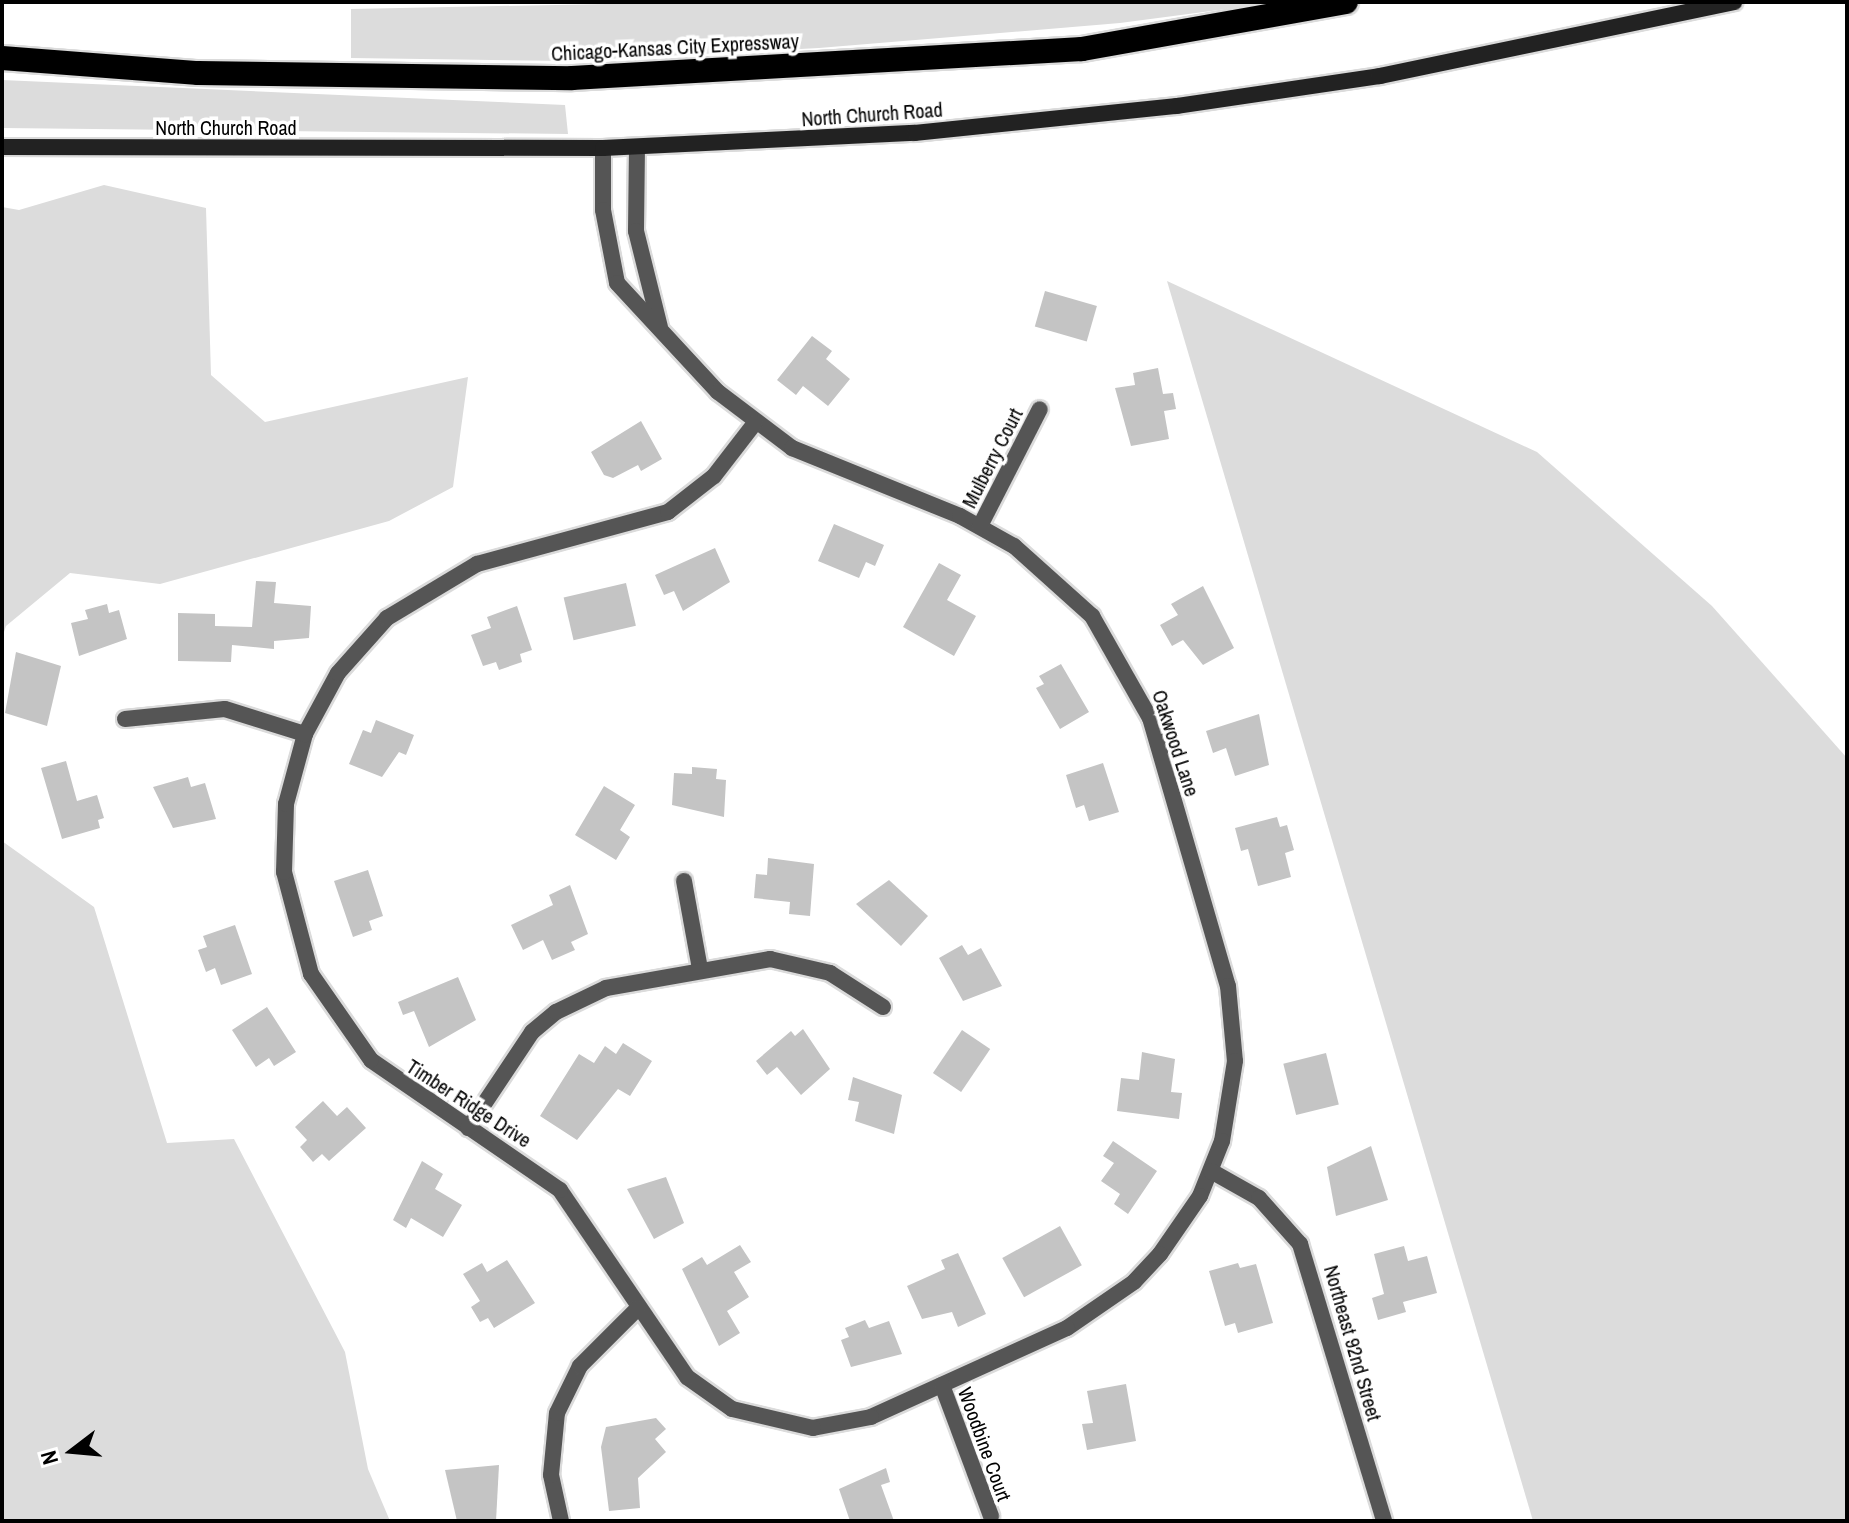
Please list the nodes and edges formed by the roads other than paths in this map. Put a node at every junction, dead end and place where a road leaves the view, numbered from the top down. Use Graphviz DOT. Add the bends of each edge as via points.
graph roads {
  1 [pos="1346,2"];
  2 [pos="1734,2"];
  3 [pos="2,58"];
  4 [pos="2,147"];
  5 [pos="637,147"];
  6 [pos="603,148"];
  7 [pos="660,328"];
  8 [pos="1040,409"];
  9 [pos="755,423"];
  10 [pos="980,526"];
  11 [pos="125,719"];
  12 [pos="305,734"];
  13 [pos="684,881"];
  14 [pos="700,969"];
  15 [pos="883,1007"];
  16 [pos="468,1128"];
  17 [pos="1211,1171"];
  18 [pos="638,1308"];
  19 [pos="942,1385"];
  20 [pos="991,1516"];
  21 [pos="561,1521"];
  22 [pos="1384,1521"];
  1 -- 3 [label="highway, Chicago-Kansas City Expressway" via="1082,49 572,78 198,73"];
  2 -- 5 [label="main road, North Church Road" via="1380,76 1177,106 915,133"];
  4 -- 6 [label="main road, North Church Road"];
  5 -- 6 [label="main road, North Church Road"];
  5 -- 7 [label="street" via="636,231"];
  6 -- 7 [label="street, Oakwood Lane" via="603,210 617,283"];
  7 -- 9 [label="street, Oakwood Lane"];
  8 -- 10 [label="street, Mulberry Court"];
  9 -- 10 [label="street, Oakwood Lane" via="831,467"];
  9 -- 12 [label="street, Timber Ridge Drive" via="714,476 668,512 619,531 477,564 416,597 361,644"];
  10 -- 17 [label="street, Oakwood Lane" via="1039,564 1092,616 1150,718 1225,975 1234,1028 1231,1099"];
  11 -- 12 [label="street" via="225,709"];
  12 -- 16 [label="street, Timber Ridge Drive" via="286,804 284,856 289,904 311,974 371,1060"];
  13 -- 14 [label="street"];
  14 -- 15 [label="street" via="739,961 801,963 857,987"];
  14 -- 16 [label="street" via="606,988 556,1012 514,1053"];
  16 -- 18 [label="street, Timber Ridge Drive" via="560,1190"];
  17 -- 19 [label="street, Timber Ridge Drive" via="1180,1229 1134,1282 1067,1328"];
  17 -- 22 [label="street, Northeast 92nd Street" via="1259,1198 1300,1244"];
  18 -- 19 [label="street, Timber Ridge Drive" via="687,1377 761,1421 844,1425"];
  18 -- 21 [label="street" via="580,1366 557,1413 551,1475"];
  19 -- 20 [label="street, Woodbine Court"];
}
